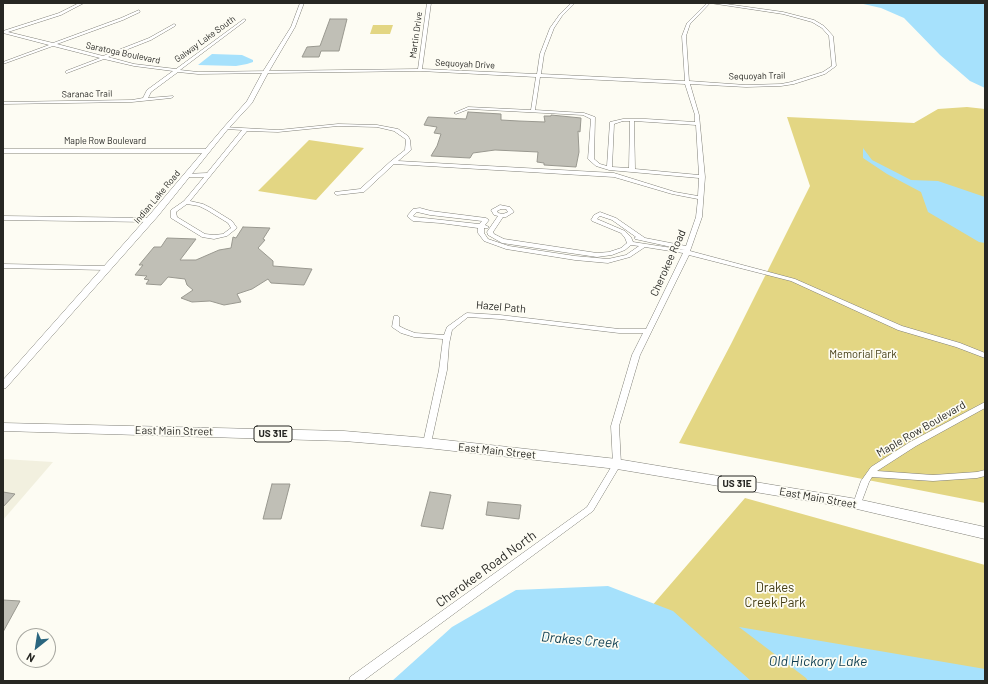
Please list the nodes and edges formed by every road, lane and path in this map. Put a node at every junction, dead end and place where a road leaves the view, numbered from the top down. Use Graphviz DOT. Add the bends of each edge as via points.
graph roads {
  1 [pos="82,3"];
  2 [pos="302,3"];
  3 [pos="429,3"];
  4 [pos="573,3"];
  5 [pos="711,3"];
  6 [pos="139,11"];
  7 [pos="244,20"];
  8 [pos="174,25"];
  9 [pos="4,32"];
  10 [pos="53,45"];
  11 [pos="104,58"];
  12 [pos="3,63"];
  13 [pos="175,70"];
  14 [pos="420,70"];
  15 [pos="67,72"];
  16 [pos="266,73"];
  17 [pos="539,75"];
  18 [pos="664,81"];
  19 [pos="687,82"];
  20 [pos="171,97"];
  21 [pos="145,100"];
  22 [pos="3,103"];
  23 [pos="533,110"];
  24 [pos="456,113"];
  25 [pos="632,120"];
  26 [pos="698,124"];
  27 [pos="226,128"];
  28 [pos="246,129"];
  29 [pos="3,151"];
  30 [pos="207,151"];
  31 [pos="393,162"];
  32 [pos="609,168"];
  33 [pos="632,170"];
  34 [pos="187,175"];
  35 [pos="208,175"];
  36 [pos="702,177"];
  37 [pos="337,193"];
  38 [pos="700,198"];
  39 [pos="186,202"];
  40 [pos="494,213"];
  41 [pos="501,216"];
  42 [pos="3,218"];
  43 [pos="150,220"];
  44 [pos="486,220"];
  45 [pos="496,222"];
  46 [pos="481,226"];
  47 [pos="492,228"];
  48 [pos="642,238"];
  49 [pos="629,240"];
  50 [pos="643,246"];
  51 [pos="525,248"];
  52 [pos="687,250"];
  53 [pos="603,258"];
  54 [pos="3,266"];
  55 [pos="107,268"];
  56 [pos="396,317"];
  57 [pos="647,331"];
  58 [pos="447,337"];
  59 [pos="985,356"];
  60 [pos="3,386"];
  61 [pos="985,405"];
  62 [pos="3,427"];
  63 [pos="427,443"];
  64 [pos="617,464"];
  65 [pos="985,473"];
  66 [pos="870,474"];
  67 [pos="857,504"];
  68 [pos="985,532"];
  69 [pos="354,681"];
  1 -- 9 [label="street" via="60,14"];
  2 -- 16 [label="street, Indian Lake Road" via="293,27"];
  3 -- 14 [label="street, Martin Drive"];
  4 -- 17 [label="street" via="552,28 542,54"];
  5 -- 19 [label="street, Cherokee Road" via="685,30"];
  5 -- 19 [label="street, Sequoyah Trail" via="813,20 831,36 834,66 805,80 781,85 746,86"];
  6 -- 10 [label="street"];
  7 -- 13 [label="street, Galway Lake South"];
  8 -- 11 [label="street" via="150,39"];
  9 -- 10 [label="street, Saratoga Boulevard"];
  10 -- 11 [label="street, Saratoga Boulevard"];
  10 -- 12 [label="street"];
  11 -- 13 [label="street, Saratoga Boulevard"];
  11 -- 15 [label="street"];
  13 -- 16 [label="street, Saratoga Boulevard" via="198,73"];
  13 -- 21 [label="street, Galway Lake South" via="149,91"];
  14 -- 16 [label="street, Sequoyah Drive"];
  14 -- 17 [label="street, Sequoyah Drive"];
  16 -- 27 [label="street, Indian Lake Road" via="250,102"];
  17 -- 18 [label="street, Sequoyah Drive"];
  17 -- 23 [label="street"];
  18 -- 19 [label="street, Sequoyah Trail"];
  19 -- 26 [label="street, Cherokee Road"];
  20 -- 21 [label="street, Saranac Trail"];
  21 -- 22 [label="street, Saranac Trail"];
  23 -- 24 [label="street" via="468,108"];
  23 -- 32 [label="street" via="584,114 593,118 591,159 598,165"];
  25 -- 26 [label="street"];
  25 -- 32 [label="street" via="612,123"];
  25 -- 33 [label="street"];
  26 -- 36 [label="street, Cherokee Road"];
  27 -- 28 [label="street"];
  27 -- 30 [label="street, Indian Lake Road"];
  28 -- 31 [label="street" via="287,131 338,124 386,127 396,130 408,140 408,150"];
  28 -- 35 [label="street"];
  29 -- 30 [label="street, Maple Row Boulevard"];
  30 -- 34 [label="street, Indian Lake Road"];
  31 -- 37 [label="street" via="362,191"];
  31 -- 38 [label="street" via="614,175"];
  32 -- 33 [label="street"];
  33 -- 36 [label="street"];
  34 -- 35 [label="street"];
  34 -- 43 [label="street, Indian Lake Road"];
  35 -- 39 [label="street"];
  36 -- 38 [label="street, Cherokee Road"];
  38 -- 52 [label="street, Cherokee Road" via="699,217"];
  39 -- 39 [label="street" via="173,211 174,218 204,236 225,235 234,228 230,222 209,209"];
  40 -- 41 [label="street"];
  40 -- 41 [label="street" via="495,209 500,207 511,210 509,214"];
  40 -- 44 [label="street"];
  41 -- 45 [label="street"];
  42 -- 43 [label="street"];
  43 -- 55 [label="street, Indian Lake Road"];
  44 -- 45 [label="street"];
  44 -- 46 [label="street"];
  44 -- 46 [label="street" via="430,214 420,210 415,210 410,216 413,219"];
  45 -- 47 [label="street"];
  46 -- 47 [label="street"];
  46 -- 51 [label="street" via="481,233 486,240 499,246"];
  47 -- 51 [label="street" via="491,235"];
  48 -- 49 [label="street"];
  48 -- 49 [label="street" via="614,219 600,214 596,216 594,220 616,228"];
  48 -- 52 [label="street"];
  49 -- 50 [label="street"];
  49 -- 53 [label="street" via="623,249"];
  50 -- 52 [label="street"];
  50 -- 53 [label="street" via="618,259"];
  51 -- 53 [label="street"];
  52 -- 57 [label="street, Cherokee Road"];
  52 -- 59 [label="street" via="793,280 900,328"];
  54 -- 55 [label="street"];
  55 -- 60 [label="street, Indian Lake Road"];
  56 -- 58 [label="street" via="395,327 403,331 414,335"];
  57 -- 58 [label="street, Hazel Path" via="619,331 467,315 449,329"];
  57 -- 64 [label="street, Cherokee Road" via="636,355 615,426"];
  58 -- 63 [label="street, Hazel Path" via="443,370"];
  61 -- 66 [label="street, Maple Row Boulevard" via="914,444"];
  62 -- 63 [label="main road, East Main Street / US 31E" via="344,436"];
  63 -- 64 [label="main road, East Main Street / US 31E"];
  64 -- 67 [label="main road, East Main Street / US 31E"];
  64 -- 69 [label="street, Cherokee Road North" via="590,509"];
  65 -- 66 [label="street, Maple Row Boulevard" via="933,478"];
  66 -- 67 [label="street, Maple Row Boulevard"];
  67 -- 68 [label="main road, East Main Street / US 31E"];
}
